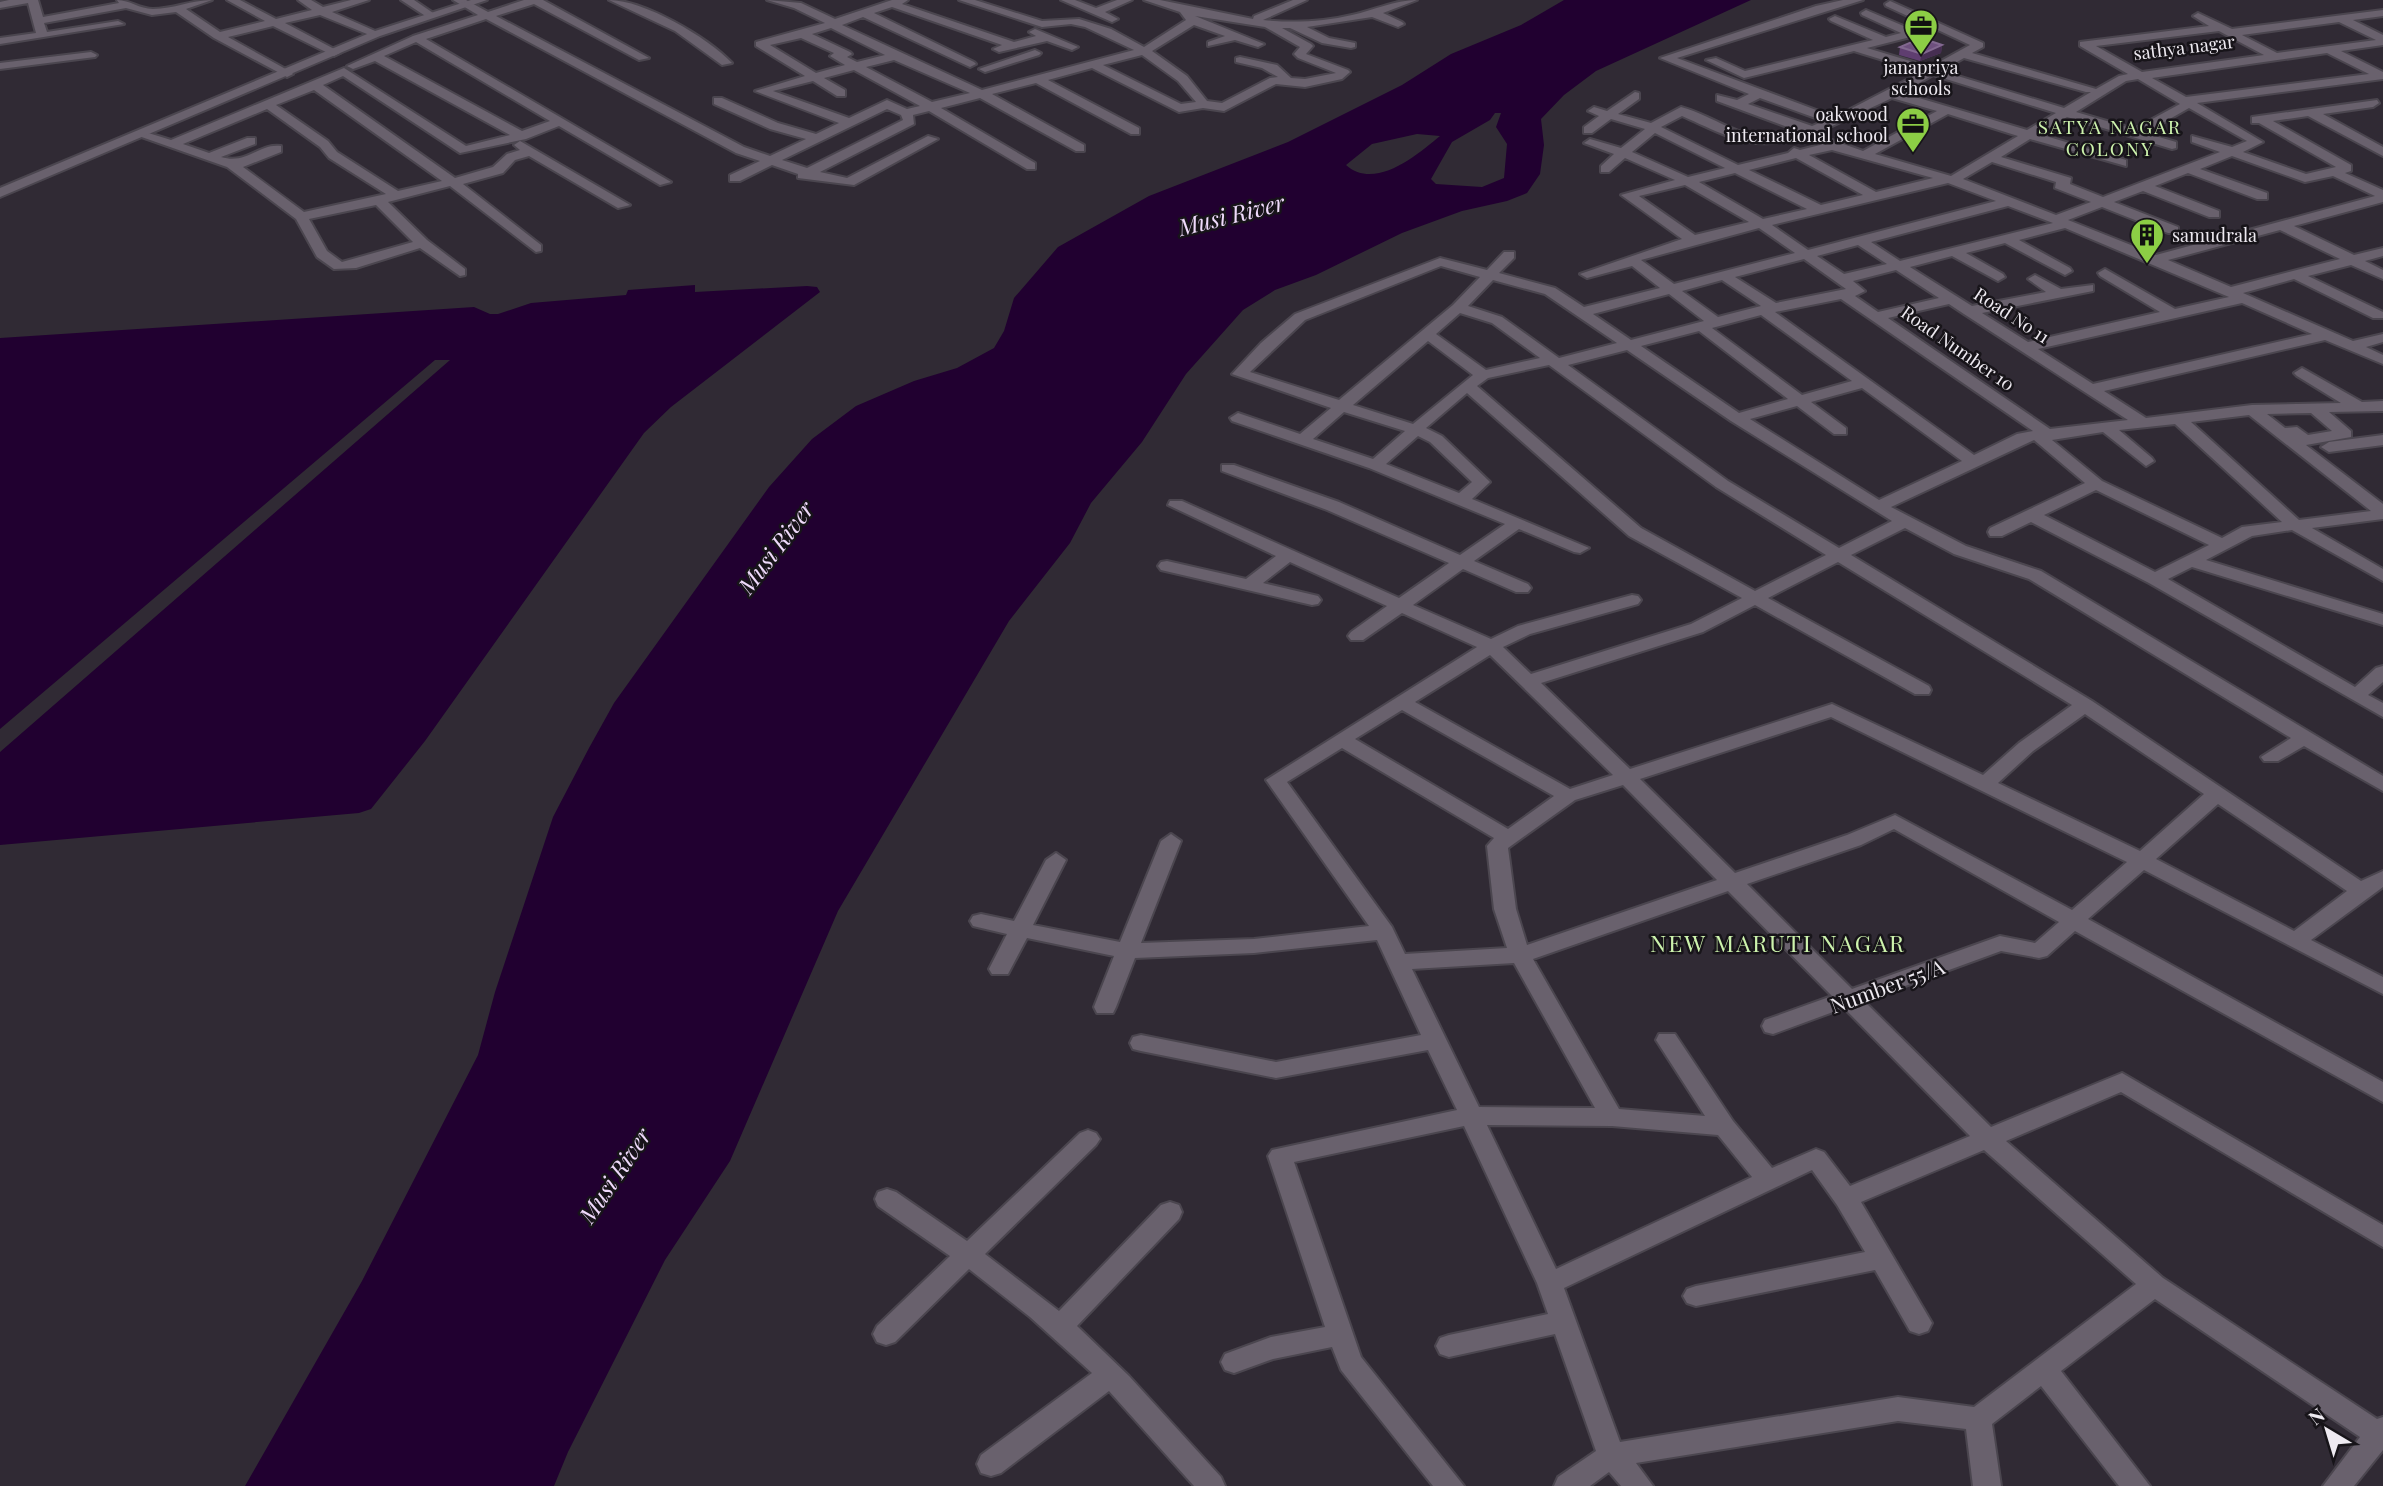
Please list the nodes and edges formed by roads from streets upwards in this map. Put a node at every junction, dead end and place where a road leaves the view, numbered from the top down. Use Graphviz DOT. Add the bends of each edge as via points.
graph roads {
  1 [pos="26,0"];
  2 [pos="33,0"];
  3 [pos="206,0"];
  4 [pos="232,0"];
  5 [pos="303,0"];
  6 [pos="364,0"];
  7 [pos="406,0"];
  8 [pos="535,0"];
  9 [pos="614,0"];
  10 [pos="772,0"];
  11 [pos="869,0"];
  12 [pos="964,0"];
  13 [pos="1066,0"];
  14 [pos="1127,0"];
  15 [pos="1149,0"];
  16 [pos="1302,0"];
  17 [pos="1412,0"];
  18 [pos="1858,0"];
  19 [pos="125,2"];
  20 [pos="893,3"];
  21 [pos="1890,4"];
  22 [pos="0,5"];
  23 [pos="176,7"];
  24 [pos="474,7"];
  25 [pos="1213,7"];
  26 [pos="321,11"];
  27 [pos="1099,11"];
  28 [pos="864,13"];
  29 [pos="1373,13"];
  30 [pos="1866,13"];
  31 [pos="2383,13"];
  32 [pos="431,15"];
  33 [pos="1193,15"];
  34 [pos="2198,16"];
  35 [pos="2341,18"];
  36 [pos="1112,19"];
  37 [pos="1835,19"];
  38 [pos="1257,20"];
  39 [pos="38,21"];
  40 [pos="271,22"];
  41 [pos="1289,23"];
  42 [pos="118,24"];
  43 [pos="835,24"];
  44 [pos="1398,24"];
  45 [pos="1942,29"];
  46 [pos="1028,30"];
  47 [pos="2225,30"];
  48 [pos="802,33"];
  49 [pos="1911,33"];
  50 [pos="376,34"];
  51 [pos="42,36"];
  52 [pos="218,36"];
  53 [pos="1235,36"];
  54 [pos="1048,37"];
  55 [pos="417,38"];
  56 [pos="2383,39"];
  57 [pos="1884,40"];
  58 [pos="0,41"];
  59 [pos="1010,44"];
  60 [pos="1212,44"];
  61 [pos="1258,44"];
  62 [pos="1350,44"];
  63 [pos="1072,47"];
  64 [pos="1853,47"];
  65 [pos="2325,49"];
  66 [pos="995,50"];
  67 [pos="1142,51"];
  68 [pos="1035,53"];
  69 [pos="1962,54"];
  70 [pos="91,55"];
  71 [pos="2273,55"];
  72 [pos="375,56"];
  73 [pos="895,56"];
  74 [pos="643,58"];
  75 [pos="1240,60"];
  76 [pos="1712,60"];
  77 [pos="339,62"];
  78 [pos="726,63"];
  79 [pos="970,64"];
  80 [pos="1008,64"];
  81 [pos="1093,64"];
  82 [pos="0,66"];
  83 [pos="855,67"];
  84 [pos="985,69"];
  85 [pos="1929,73"];
  86 [pos="2132,73"];
  87 [pos="288,74"];
  88 [pos="2382,76"];
  89 [pos="812,78"];
  90 [pos="1036,79"];
  91 [pos="1286,80"];
  92 [pos="2332,82"];
  93 [pos="315,85"];
  94 [pos="2090,89"];
  95 [pos="841,93"];
  96 [pos="1890,93"];
  97 [pos="982,94"];
  98 [pos="1759,94"];
  99 [pos="1635,96"];
  100 [pos="1721,98"];
  101 [pos="718,101"];
  102 [pos="2186,102"];
  103 [pos="1203,104"];
  104 [pos="1738,104"];
  105 [pos="268,105"];
  106 [pos="930,106"];
  107 [pos="2378,106"];
  108 [pos="374,108"];
  109 [pos="1947,110"];
  110 [pos="2062,110"];
  111 [pos="1594,111"];
  112 [pos="2310,112"];
  113 [pos="906,113"];
  114 [pos="1609,115"];
  115 [pos="2260,119"];
  116 [pos="1832,120"];
  117 [pos="560,122"];
  118 [pos="849,122"];
  119 [pos="2224,124"];
  120 [pos="1653,128"];
  121 [pos="830,131"];
  122 [pos="1135,131"];
  123 [pos="1808,132"];
  124 [pos="2024,133"];
  125 [pos="2136,133"];
  126 [pos="147,137"];
  127 [pos="516,138"];
  128 [pos="816,138"];
  129 [pos="932,139"];
  130 [pos="2196,139"];
  131 [pos="1772,140"];
  132 [pos="251,141"];
  133 [pos="869,143"];
  134 [pos="170,144"];
  135 [pos="2172,145"];
  136 [pos="1832,146"];
  137 [pos="1080,148"];
  138 [pos="277,149"];
  139 [pos="531,151"];
  140 [pos="1623,152"];
  141 [pos="2233,152"];
  142 [pos="2383,152"];
  143 [pos="1799,154"];
  144 [pos="1866,154"];
  145 [pos="211,156"];
  146 [pos="1989,158"];
  147 [pos="769,162"];
  148 [pos="2122,163"];
  149 [pos="234,166"];
  150 [pos="1031,166"];
  151 [pos="1741,168"];
  152 [pos="1605,169"];
  153 [pos="2189,169"];
  154 [pos="2334,172"];
  155 [pos="802,176"];
  156 [pos="735,178"];
  157 [pos="1948,179"];
  158 [pos="1686,181"];
  159 [pos="665,182"];
  160 [pos="454,183"];
  161 [pos="2146,187"];
  162 [pos="0,193"];
  163 [pos="396,195"];
  164 [pos="2262,196"];
  165 [pos="1875,197"];
  166 [pos="2383,197"];
  167 [pos="379,200"];
  168 [pos="2008,201"];
  169 [pos="2104,201"];
  170 [pos="623,205"];
  171 [pos="1818,209"];
  172 [pos="2214,214"];
  173 [pos="300,217"];
  174 [pos="2062,222"];
  175 [pos="1759,225"];
  176 [pos="2281,225"];
  177 [pos="2173,230"];
  178 [pos="2007,239"];
  179 [pos="1693,240"];
  180 [pos="1859,240"];
  181 [pos="422,243"];
  182 [pos="536,248"];
  183 [pos="1954,252"];
  184 [pos="2383,252"];
  185 [pos="1804,254"];
  186 [pos="1509,256"];
  187 [pos="2155,259"];
  188 [pos="2353,261"];
  189 [pos="1633,262"];
  190 [pos="1899,265"];
  191 [pos="2065,271"];
  192 [pos="460,272"];
  193 [pos="2105,273"];
  194 [pos="1587,274"];
  195 [pos="1723,275"];
  196 [pos="2296,275"];
  197 [pos="2383,275"];
  198 [pos="1491,276"];
  199 [pos="1998,277"];
  200 [pos="2035,279"];
  201 [pos="1843,286"];
  202 [pos="2088,288"];
  203 [pos="1668,289"];
  204 [pos="2059,294"];
  205 [pos="2237,295"];
  206 [pos="1952,299"];
  207 [pos="1458,308"];
  208 [pos="1769,309"];
  209 [pos="1969,311"];
  210 [pos="1583,312"];
  211 [pos="2173,314"];
  212 [pos="2378,315"];
  213 [pos="1879,316"];
  214 [pos="1708,324"];
  215 [pos="1427,334"];
  216 [pos="2323,336"];
  217 [pos="2383,338"];
  218 [pos="1630,344"];
  219 [pos="2349,347"];
  220 [pos="2026,348"];
  221 [pos="2383,360"];
  222 [pos="1555,361"];
  223 [pos="2302,373"];
  224 [pos="1483,375"];
  225 [pos="1863,383"];
  226 [pos="1467,385"];
  227 [pos="2091,389"];
  228 [pos="1798,400"];
  229 [pos="2357,405"];
  230 [pos="1343,406"];
  231 [pos="2383,406"];
  232 [pos="2316,409"];
  233 [pos="2252,410"];
  234 [pos="1238,418"];
  235 [pos="1737,418"];
  236 [pos="2178,418"];
  237 [pos="2274,422"];
  238 [pos="2144,423"];
  239 [pos="2107,428"];
  240 [pos="1417,430"];
  241 [pos="1840,431"];
  242 [pos="2044,436"];
  243 [pos="1303,440"];
  244 [pos="2383,440"];
  245 [pos="2305,450"];
  246 [pos="1974,461"];
  247 [pos="2146,461"];
  248 [pos="1375,465"];
  249 [pos="1228,468"];
  250 [pos="2096,484"];
  251 [pos="1462,499"];
  252 [pos="1176,505"];
  253 [pos="1878,507"];
  254 [pos="2383,513"];
  255 [pos="2031,515"];
  256 [pos="1518,522"];
  257 [pos="1905,522"];
  258 [pos="2295,525"];
  259 [pos="1996,532"];
  260 [pos="2219,543"];
  261 [pos="1580,548"];
  262 [pos="1290,554"];
  263 [pos="1835,555"];
  264 [pos="1462,561"];
  265 [pos="2192,561"];
  266 [pos="1167,566"];
  267 [pos="2383,576"];
  268 [pos="2155,579"];
  269 [pos="1249,585"];
  270 [pos="1522,588"];
  271 [pos="1757,598"];
  272 [pos="1312,600"];
  273 [pos="1632,600"];
  274 [pos="1402,604"];
  275 [pos="2383,620"];
  276 [pos="1357,636"];
  277 [pos="1491,646"];
  278 [pos="2383,672"];
  279 [pos="1528,681"];
  280 [pos="1922,690"];
  281 [pos="2357,695"];
  282 [pos="1401,701"];
  283 [pos="2085,705"];
  284 [pos="2383,711"];
  285 [pos="2304,738"];
  286 [pos="1341,739"];
  287 [pos="2272,757"];
  288 [pos="1628,778"];
  289 [pos="1986,783"];
  290 [pos="2383,785"];
  291 [pos="2218,793"];
  292 [pos="1568,796"];
  293 [pos="1508,838"];
  294 [pos="1171,841"];
  295 [pos="1056,860"];
  296 [pos="2141,860"];
  297 [pos="2383,878"];
  298 [pos="1731,882"];
  299 [pos="2361,891"];
  300 [pos="981,921"];
  301 [pos="2073,922"];
  302 [pos="1021,928"];
  303 [pos="1384,932"];
  304 [pos="2295,941"];
  305 [pos="1126,951"];
  306 [pos="1520,955"];
  307 [pos="1398,962"];
  308 [pos="1000,969"];
  309 [pos="2383,986"];
  310 [pos="1849,1000"];
  311 [pos="1105,1007"];
  312 [pos="1773,1026"];
  313 [pos="1436,1040"];
  314 [pos="1667,1040"];
  315 [pos="1141,1043"];
  316 [pos="2383,1093"];
  317 [pos="1471,1116"];
  318 [pos="1612,1117"];
  319 [pos="1725,1127"];
  320 [pos="1088,1139"];
  321 [pos="1989,1140"];
  322 [pos="1767,1179"];
  323 [pos="1846,1198"];
  324 [pos="887,1199"];
  325 [pos="1170,1212"];
  326 [pos="2383,1237"];
  327 [pos="969,1255"];
  328 [pos="1880,1259"];
  329 [pos="1550,1283"];
  330 [pos="2154,1285"];
  331 [pos="1696,1296"];
  332 [pos="1564,1321"];
  333 [pos="1919,1323"];
  334 [pos="1060,1327"];
  335 [pos="886,1334"];
  336 [pos="1341,1335"];
  337 [pos="1449,1346"];
  338 [pos="1234,1362"];
  339 [pos="2044,1370"];
  340 [pos="1110,1375"];
  341 [pos="1978,1419"];
  342 [pos="2382,1434"];
  343 [pos="1612,1455"];
  344 [pos="990,1464"];
  345 [pos="1204,1484"];
  346 [pos="1450,1486"];
  347 [pos="1568,1486"];
  348 [pos="1639,1486"];
  349 [pos="1987,1486"];
  350 [pos="2136,1486"];
  351 [pos="2337,1486"];
  1 -- 22 [label="street"];
  2 -- 39 [label="street"];
  3 -- 23 [label="street"];
  4 -- 40 [label="street"];
  5 -- 26 [label="street"];
  6 -- 26 [label="street"];
  7 -- 32 [label="street"];
  8 -- 24 [label="street"];
  8 -- 74 [label="street"];
  9 -- 78 [label="street" via="679,29"];
  10 -- 43 [label="street" via="797,5"];
  11 -- 20 [label="street"];
  12 -- 67 [label="street" via="1043,24 1076,21"];
  13 -- 27 [label="street"];
  14 -- 27 [label="street"];
  15 -- 33 [label="street"];
  16 -- 38 [label="street"];
  17 -- 29 [label="street"];
  18 -- 98 [label="street" via="1666,58"];
  19 -- 23 [label="street" via="147,15"];
  19 -- 39 [label="street"];
  20 -- 28 [label="street"];
  20 -- 59 [label="street"];
  21 -- 45 [label="street"];
  23 -- 52 [label="street"];
  24 -- 32 [label="street"];
  24 -- 55 [label="street"];
  24 -- 147 [label="street"];
  25 -- 33 [label="street"];
  26 -- 40 [label="street"];
  26 -- 50 [label="street"];
  27 -- 36 [label="street"];
  28 -- 43 [label="street"];
  28 -- 79 [label="street"];
  29 -- 41 [label="street" via="1336,21"];
  29 -- 44 [label="street"];
  30 -- 49 [label="street"];
  31 -- 35 [label="street"];
  32 -- 50 [label="street"];
  33 -- 38 [label="street"];
  33 -- 53 [label="street"];
  33 -- 67 [label="street" via="1156,46"];
  34 -- 47 [label="street"];
  35 -- 47 [label="street"];
  35 -- 56 [label="street"];
  37 -- 57 [label="street"];
  38 -- 41 [label="street"];
  38 -- 91 [label="street" via="1307,46 1302,56 1345,73 1305,83"];
  39 -- 51 [label="street"];
  40 -- 52 [label="street"];
  40 -- 77 [label="street"];
  41 -- 62 [label="street" via="1326,41"];
  42 -- 51 [label="street"];
  43 -- 48 [label="street"];
  43 -- 73 [label="street"];
  45 -- 49 [label="street"];
  45 -- 69 [label="street" via="1979,45"];
  46 -- 54 [label="street"];
  47 -- 71 [label="street"];
  47 -- 86 [label="street" via="2084,44"];
  48 -- 83 [label="street" via="846,54 836,56"];
  48 -- 89 [label="street" via="760,44"];
  49 -- 57 [label="street"];
  50 -- 77 [label="street"];
  51 -- 58 [label="street"];
  52 -- 87 [label="street"];
  53 -- 60 [label="street"];
  53 -- 61 [label="street"];
  54 -- 59 [label="street"];
  54 -- 63 [label="street"];
  55 -- 72 [label="street"];
  55 -- 117 [label="street"];
  56 -- 65 [label="street, sathya nagar"];
  57 -- 64 [label="street"];
  59 -- 66 [label="street"];
  64 -- 76 [label="street" via="1744,75"];
  64 -- 85 [label="street"];
  65 -- 71 [label="street, sathya nagar"];
  65 -- 88 [label="street"];
  67 -- 81 [label="street"];
  67 -- 103 [label="street" via="1169,66 1199,92"];
  68 -- 80 [label="street"];
  69 -- 85 [label="street"];
  69 -- 94 [label="street"];
  70 -- 82 [label="street" via="28,69"];
  71 -- 86 [label="street, sathya nagar"];
  72 -- 77 [label="street"];
  72 -- 127 [label="street"];
  73 -- 83 [label="street"];
  73 -- 97 [label="street"];
  75 -- 91 [label="street" via="1280,71"];
  77 -- 87 [label="street"];
  77 -- 93 [label="street"];
  77 -- 108 [label="street"];
  80 -- 84 [label="street"];
  80 -- 90 [label="street"];
  81 -- 90 [label="street"];
  81 -- 103 [label="street" via="1175,108"];
  83 -- 89 [label="street"];
  83 -- 106 [label="street"];
  85 -- 96 [label="street"];
  85 -- 110 [label="street"];
  86 -- 94 [label="street, sathya nagar"];
  86 -- 102 [label="street"];
  86 -- 110 [label="street, sathya nagar"];
  87 -- 126 [label="street"];
  88 -- 92 [label="street"];
  89 -- 95 [label="street"];
  89 -- 118 [label="street" via="761,91"];
  90 -- 97 [label="street"];
  90 -- 122 [label="street"];
  91 -- 103 [label="street" via="1266,82 1224,107"];
  92 -- 102 [label="street"];
  92 -- 107 [label="street"];
  93 -- 105 [label="street"];
  93 -- 108 [label="street"];
  94 -- 110 [label="street, sathya nagar"];
  96 -- 109 [label="street"];
  96 -- 116 [label="street"];
  97 -- 106 [label="street"];
  97 -- 137 [label="street"];
  98 -- 104 [label="street"];
  98 -- 116 [label="street"];
  99 -- 114 [label="street"];
  100 -- 104 [label="street"];
  101 -- 128 [label="street" via="774,126"];
  102 -- 119 [label="street"];
  102 -- 125 [label="street"];
  104 -- 123 [label="street"];
  105 -- 134 [label="street"];
  105 -- 163 [label="street" via="333,155"];
  106 -- 113 [label="street"];
  106 -- 150 [label="street"];
  107 -- 112 [label="street"];
  108 -- 127 [label="street" via="464,150"];
  108 -- 160 [label="street"];
  109 -- 124 [label="street"];
  109 -- 144 [label="street"];
  110 -- 124 [label="street, sathya nagar"];
  110 -- 125 [label="street"];
  111 -- 114 [label="street"];
  112 -- 115 [label="street"];
  112 -- 142 [label="street"];
  113 -- 118 [label="street" via="887,104"];
  113 -- 133 [label="street" via="910,121"];
  114 -- 120 [label="street"];
  114 -- 140 [label="street, Road Number 10" via="1589,137"];
  115 -- 119 [label="street"];
  115 -- 154 [label="street" via="2347,168"];
  116 -- 123 [label="street"];
  117 -- 127 [label="street"];
  117 -- 159 [label="street"];
  118 -- 121 [label="street"];
  119 -- 141 [label="street" via="2257,142"];
  120 -- 131 [label="street" via="1681,111 1759,142"];
  120 -- 140 [label="street"];
  120 -- 151 [label="street"];
  121 -- 128 [label="street"];
  121 -- 133 [label="street"];
  123 -- 131 [label="street"];
  123 -- 136 [label="street"];
  124 -- 146 [label="street, sathya nagar"];
  124 -- 148 [label="street"];
  124 -- 157 [label="street, sathya nagar"];
  125 -- 135 [label="street"];
  126 -- 134 [label="street"];
  126 -- 162 [label="street"];
  127 -- 139 [label="street"];
  128 -- 147 [label="street"];
  129 -- 155 [label="street" via="849,183"];
  130 -- 141 [label="street"];
  131 -- 143 [label="street"];
  132 -- 145 [label="street"];
  133 -- 155 [label="street"];
  134 -- 145 [label="street"];
  136 -- 143 [label="street"];
  136 -- 144 [label="street"];
  138 -- 149 [label="street"];
  139 -- 160 [label="street" via="511,157 498,170"];
  139 -- 170 [label="street"];
  140 -- 152 [label="street"];
  140 -- 158 [label="street, Road Number 10" via="1664,167"];
  141 -- 153 [label="street"];
  141 -- 154 [label="street" via="2305,178"];
  143 -- 151 [label="street"];
  143 -- 165 [label="street"];
  144 -- 157 [label="street"];
  145 -- 149 [label="street"];
  146 -- 157 [label="street, sathya nagar"];
  146 -- 169 [label="street" via="2066,181 2060,185"];
  147 -- 155 [label="street"];
  147 -- 156 [label="street"];
  149 -- 173 [label="street"];
  151 -- 158 [label="street"];
  151 -- 171 [label="street"];
  153 -- 161 [label="street"];
  153 -- 164 [label="street"];
  154 -- 166 [label="street"];
  157 -- 165 [label="street"];
  157 -- 168 [label="street"];
  158 -- 175 [label="street, Road Number 10"];
  158 -- 179 [label="street" via="1628,197"];
  160 -- 163 [label="street"];
  160 -- 182 [label="street"];
  161 -- 169 [label="street"];
  161 -- 172 [label="street"];
  163 -- 167 [label="street"];
  165 -- 171 [label="street"];
  166 -- 176 [label="street"];
  167 -- 173 [label="street"];
  167 -- 181 [label="street"];
  168 -- 174 [label="street"];
  168 -- 180 [label="street"];
  169 -- 174 [label="street"];
  169 -- 177 [label="street"];
  171 -- 175 [label="street"];
  173 -- 181 [label="street" via="322,254 339,266"];
  174 -- 178 [label="street"];
  174 -- 187 [label="street"];
  175 -- 179 [label="street"];
  175 -- 185 [label="street, Road Number 10"];
  176 -- 187 [label="street"];
  176 -- 188 [label="street"];
  178 -- 183 [label="street"];
  178 -- 191 [label="street"];
  179 -- 189 [label="street" via="1634,257"];
  180 -- 185 [label="street"];
  180 -- 190 [label="street, Road No 11"];
  181 -- 192 [label="street"];
  183 -- 190 [label="street"];
  183 -- 199 [label="street"];
  184 -- 188 [label="street"];
  185 -- 195 [label="street"];
  185 -- 201 [label="street, Road Number 10"];
  186 -- 198 [label="street"];
  187 -- 205 [label="street"];
  188 -- 196 [label="street"];
  188 -- 197 [label="street"];
  189 -- 194 [label="street"];
  189 -- 203 [label="street"];
  190 -- 201 [label="street"];
  190 -- 206 [label="street, Road No 11"];
  193 -- 211 [label="street"];
  195 -- 203 [label="street"];
  195 -- 208 [label="street"];
  196 -- 205 [label="street"];
  196 -- 212 [label="street"];
  198 -- 207 [label="street"];
  198 -- 210 [label="street" via="1549,291"];
  198 -- 230 [label="street" via="1440,262 1403,275 1300,317 1240,374"];
  200 -- 204 [label="street"];
  201 -- 208 [label="street"];
  201 -- 213 [label="street, Road Number 10"];
  202 -- 204 [label="street"];
  203 -- 210 [label="street"];
  203 -- 214 [label="street"];
  204 -- 209 [label="street"];
  205 -- 211 [label="street"];
  205 -- 216 [label="street"];
  206 -- 209 [label="street, Road No 11"];
  206 -- 213 [label="street"];
  207 -- 215 [label="street"];
  207 -- 222 [label="street" via="1497,320"];
  208 -- 214 [label="street"];
  208 -- 225 [label="street"];
  209 -- 220 [label="street, Road No 11"];
  210 -- 218 [label="street"];
  211 -- 220 [label="street"];
  213 -- 242 [label="street, Road Number 10"];
  214 -- 218 [label="street"];
  214 -- 228 [label="street"];
  215 -- 224 [label="street"];
  215 -- 230 [label="street"];
  216 -- 219 [label="street"];
  216 -- 227 [label="street"];
  217 -- 219 [label="street"];
  218 -- 222 [label="street"];
  218 -- 235 [label="street"];
  219 -- 221 [label="street"];
  220 -- 227 [label="street, Road No 11"];
  222 -- 224 [label="street"];
  222 -- 263 [label="street" via="1722,484"];
  223 -- 229 [label="street"];
  224 -- 226 [label="street"];
  225 -- 228 [label="street"];
  225 -- 246 [label="street"];
  226 -- 240 [label="street"];
  226 -- 271 [label="street" via="1635,532"];
  227 -- 238 [label="street, Road No 11"];
  228 -- 235 [label="street"];
  228 -- 241 [label="street"];
  229 -- 231 [label="street"];
  229 -- 232 [label="street"];
  230 -- 240 [label="street"];
  230 -- 243 [label="street"];
  232 -- 233 [label="street"];
  232 -- 237 [label="street" via="2275,416"];
  232 -- 237 [label="street" via="2345,434 2305,440"];
  233 -- 236 [label="street"];
  233 -- 237 [label="street"];
  234 -- 243 [label="street"];
  235 -- 253 [label="street"];
  236 -- 238 [label="street"];
  236 -- 258 [label="street"];
  237 -- 245 [label="street"];
  238 -- 239 [label="street"];
  239 -- 242 [label="street"];
  239 -- 247 [label="street"];
  240 -- 248 [label="street"];
  240 -- 251 [label="street" via="1436,439 1482,482"];
  242 -- 246 [label="street" via="2023,437"];
  242 -- 250 [label="street, Road Number 10"];
  243 -- 248 [label="street"];
  244 -- 245 [label="street"];
  245 -- 254 [label="street"];
  246 -- 253 [label="street"];
  248 -- 251 [label="street"];
  249 -- 264 [label="street"];
  250 -- 255 [label="street"];
  250 -- 260 [label="street, Road Number 10"];
  251 -- 256 [label="street"];
  252 -- 262 [label="street"];
  253 -- 257 [label="street"];
  254 -- 258 [label="street"];
  255 -- 259 [label="street"];
  255 -- 268 [label="street"];
  256 -- 261 [label="street"];
  256 -- 264 [label="street"];
  257 -- 263 [label="street"];
  257 -- 285 [label="street" via="1960,550 2035,575"];
  258 -- 260 [label="street" via="2248,531"];
  258 -- 267 [label="street"];
  260 -- 265 [label="street"];
  262 -- 269 [label="street"];
  262 -- 274 [label="street"];
  263 -- 271 [label="street"];
  263 -- 283 [label="street"];
  264 -- 270 [label="street"];
  264 -- 274 [label="street"];
  265 -- 268 [label="street"];
  265 -- 275 [label="street"];
  266 -- 269 [label="street"];
  268 -- 281 [label="street"];
  269 -- 272 [label="street"];
  271 -- 279 [label="street" via="1697,628"];
  271 -- 280 [label="street"];
  273 -- 277 [label="street" via="1535,626"];
  274 -- 276 [label="street"];
  274 -- 277 [label="street"];
  277 -- 279 [label="street"];
  277 -- 282 [label="street"];
  278 -- 281 [label="street"];
  279 -- 288 [label="street"];
  281 -- 284 [label="street"];
  282 -- 286 [label="street"];
  282 -- 292 [label="street"];
  283 -- 289 [label="street" via="2025,747"];
  283 -- 291 [label="street"];
  285 -- 287 [label="street"];
  285 -- 290 [label="street"];
  286 -- 293 [label="street"];
  286 -- 303 [label="street" via="1276,780"];
  288 -- 289 [label="street" via="1832,710"];
  288 -- 292 [label="street"];
  288 -- 298 [label="street"];
  289 -- 296 [label="street"];
  291 -- 296 [label="street"];
  291 -- 299 [label="street"];
  292 -- 293 [label="street"];
  293 -- 306 [label="street" via="1497,846 1505,909"];
  294 -- 305 [label="street"];
  295 -- 302 [label="street"];
  296 -- 301 [label="street"];
  296 -- 304 [label="street"];
  297 -- 299 [label="street"];
  298 -- 301 [label="street" via="1854,841 1895,821"];
  298 -- 306 [label="street"];
  298 -- 310 [label="street"];
  299 -- 304 [label="street"];
  300 -- 302 [label="street"];
  301 -- 310 [label="street, Number 55/A" via="2039,951 2000,943"];
  301 -- 316 [label="street"];
  302 -- 305 [label="street"];
  302 -- 308 [label="street"];
  303 -- 305 [label="street" via="1254,946"];
  303 -- 307 [label="street"];
  304 -- 309 [label="street"];
  305 -- 311 [label="street"];
  306 -- 307 [label="street"];
  306 -- 318 [label="street"];
  307 -- 313 [label="street"];
  310 -- 312 [label="street, Number 55/A"];
  310 -- 321 [label="street"];
  313 -- 315 [label="street" via="1276,1070"];
  313 -- 317 [label="street"];
  314 -- 319 [label="street"];
  317 -- 318 [label="street"];
  317 -- 329 [label="street"];
  317 -- 336 [label="street" via="1280,1156"];
  318 -- 319 [label="street"];
  319 -- 322 [label="street"];
  320 -- 327 [label="street"];
  321 -- 323 [label="street"];
  321 -- 326 [label="street" via="2122,1082"];
  321 -- 330 [label="street"];
  322 -- 323 [label="street" via="1816,1158"];
  322 -- 329 [label="street"];
  323 -- 328 [label="street"];
  324 -- 327 [label="street"];
  325 -- 334 [label="street"];
  327 -- 334 [label="street"];
  327 -- 335 [label="street"];
  328 -- 331 [label="street"];
  328 -- 333 [label="street"];
  329 -- 332 [label="street"];
  330 -- 339 [label="street"];
  330 -- 342 [label="street"];
  332 -- 337 [label="street"];
  332 -- 343 [label="street"];
  334 -- 340 [label="street"];
  336 -- 338 [label="street" via="1271,1348"];
  336 -- 346 [label="street" via="1350,1362"];
  339 -- 341 [label="street"];
  339 -- 350 [label="street"];
  340 -- 344 [label="street"];
  340 -- 345 [label="street"];
  341 -- 343 [label="street" via="1898,1409"];
  341 -- 349 [label="street"];
  342 -- 351 [label="street"];
  343 -- 347 [label="street"];
  343 -- 348 [label="street"];
}
